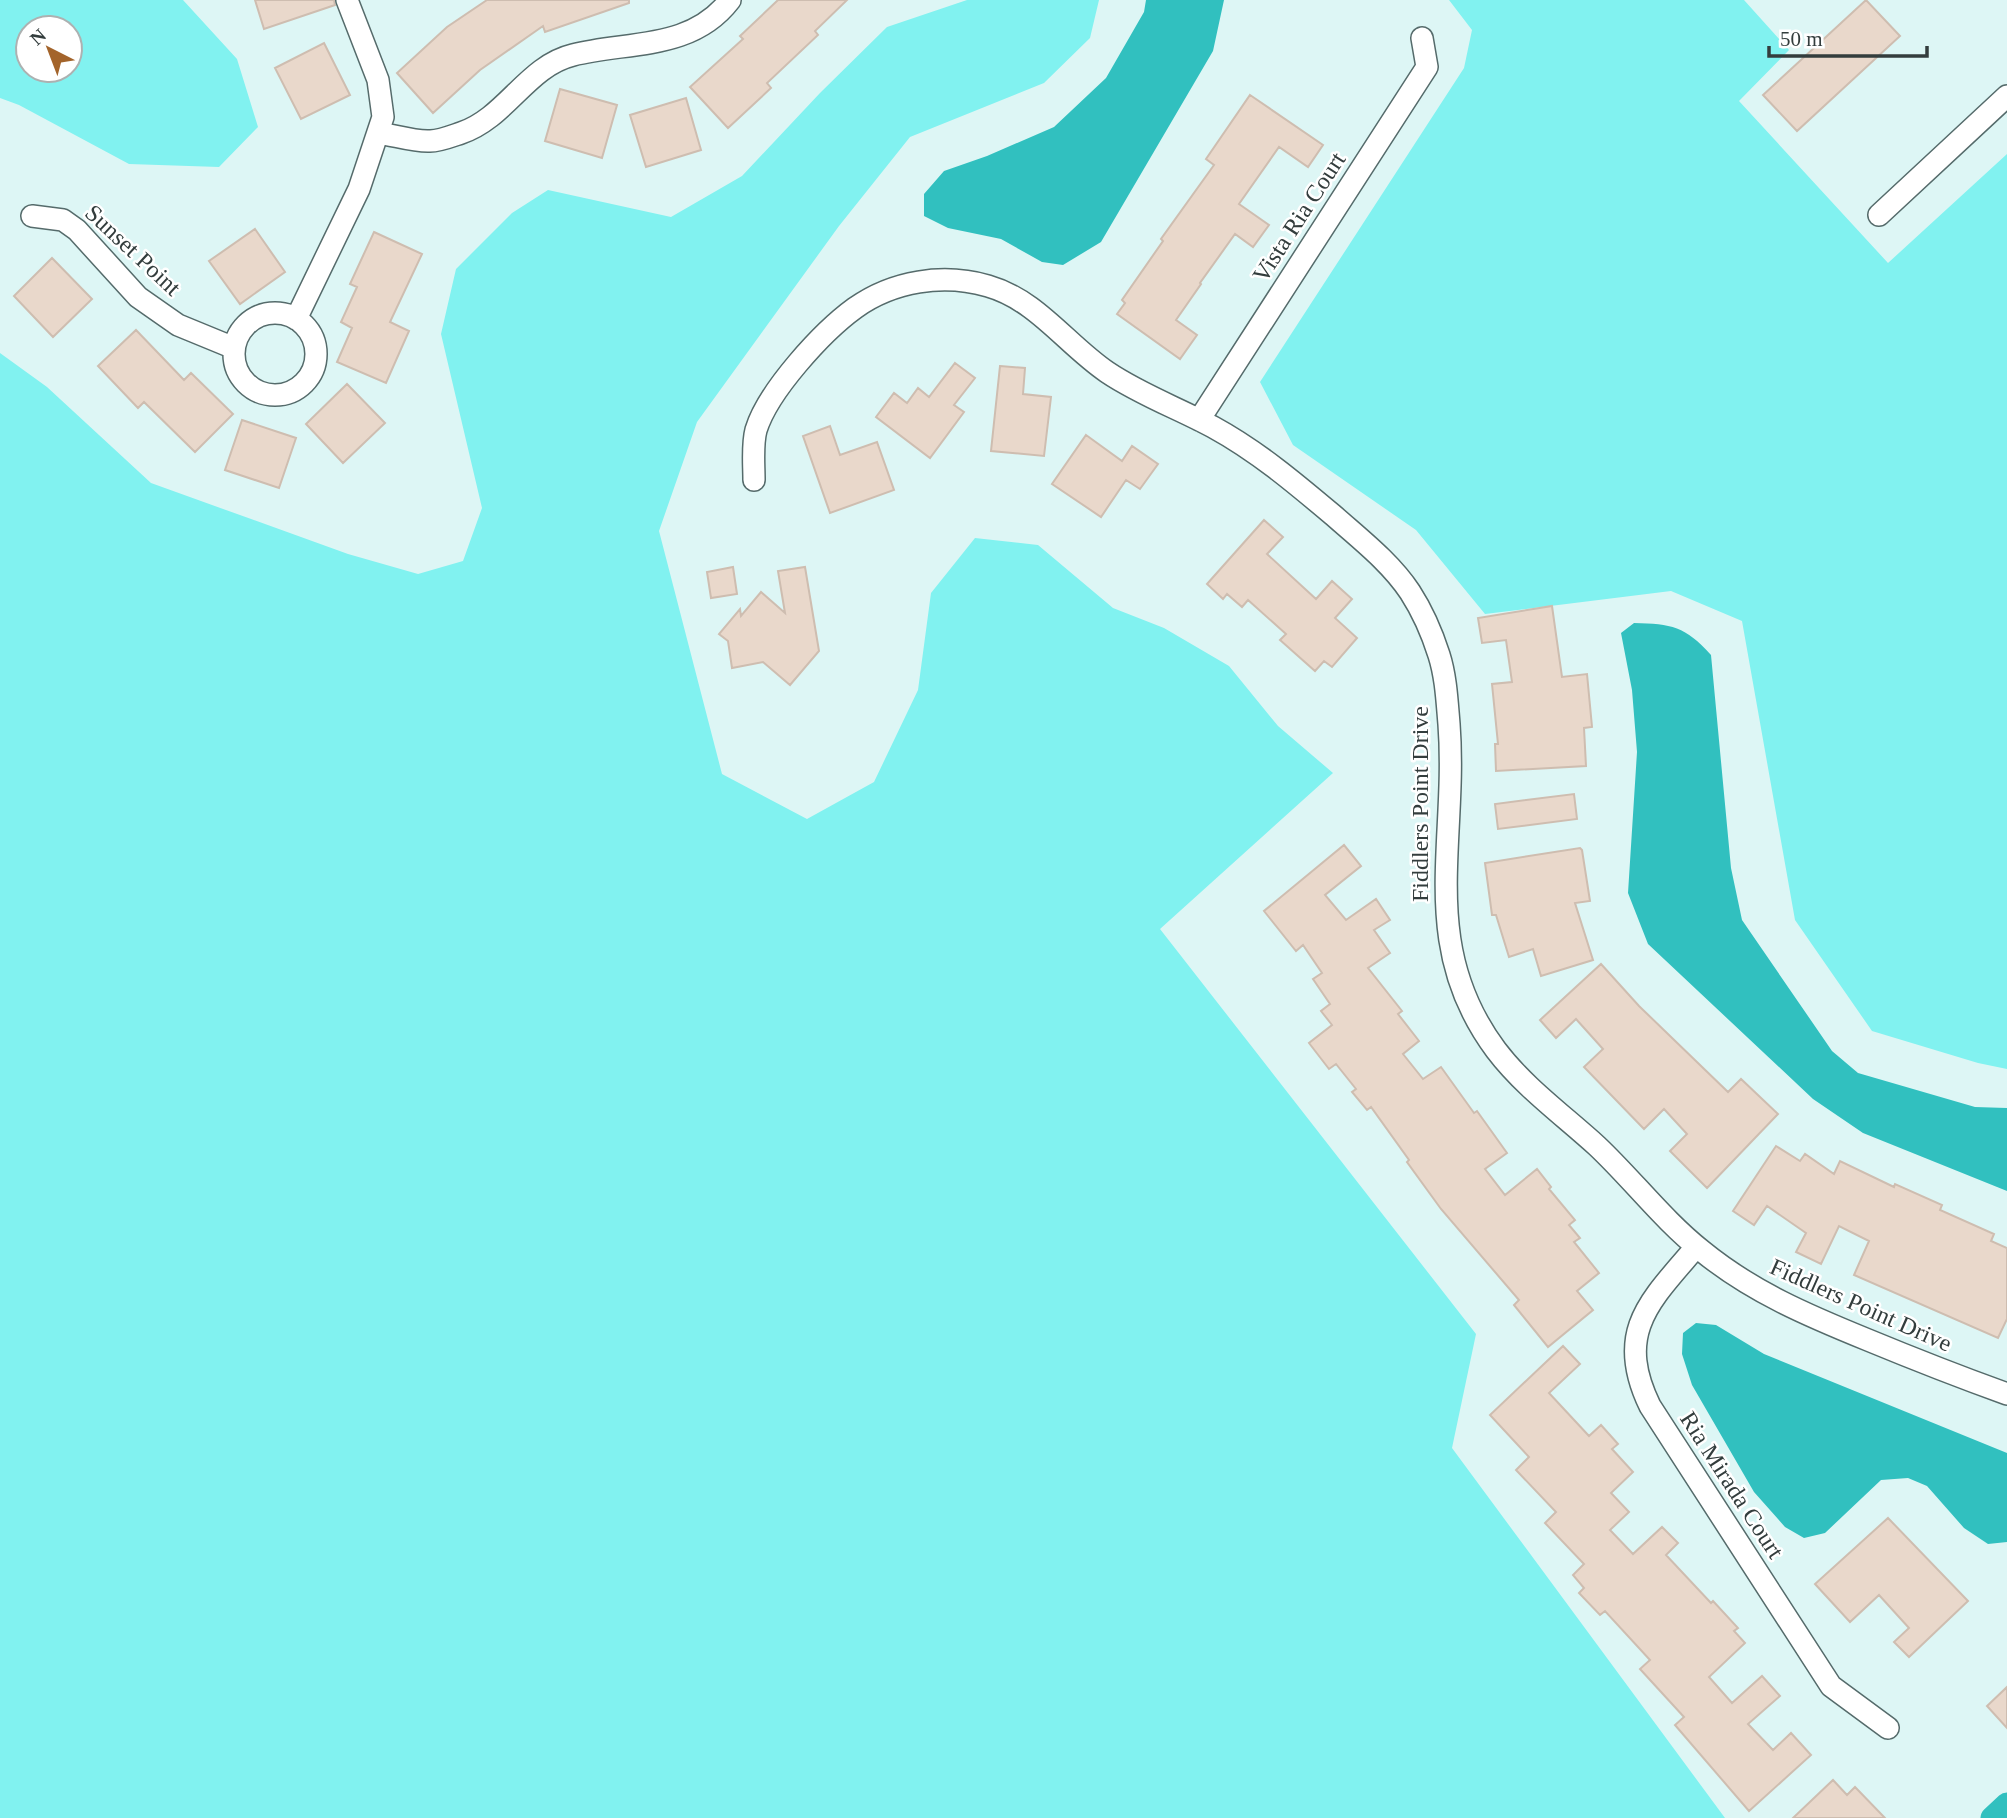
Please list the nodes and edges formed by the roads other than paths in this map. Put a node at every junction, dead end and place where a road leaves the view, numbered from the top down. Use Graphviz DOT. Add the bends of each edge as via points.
graph roads {
  1 [pos="347,0"];
  2 [pos="730,0"];
  3 [pos="1422,38"];
  4 [pos="2007,96"];
  5 [pos="378,133"];
  6 [pos="1879,215"];
  7 [pos="32,216"];
  8 [pos="296,319"];
  9 [pos="234,348"];
  10 [pos="1199,420"];
  11 [pos="754,480"];
  12 [pos="1696,1247"];
  13 [pos="2007,1394"];
  14 [pos="1888,1728"];
  1 -- 5 [label="street" via="378,80 383,117"];
  2 -- 5 [label="street" via="696,28 674,36 651,44 573,55 545,66 501,108 464,132 430,141"];
  3 -- 10 [label="street, Vista Ria Court" via="1427,67"];
  4 -- 6 [label="street"];
  5 -- 8 [label="street" via="359,189"];
  7 -- 9 [label="street, Sunset Point" via="63,220 138,297 178,325"];
  8 -- 9 [label="street" via="271,313 258,317 246,324"];
  8 -- 9 [label="street" via="307,328 316,353 308,379 298,388 272,396 258,392 239,374"];
  10 -- 11 [label="street, Fiddlers Point Drive" via="1106,371 1017,298 990,286 933,279 905,284 853,309 791,370 755,432"];
  10 -- 12 [label="street, Fiddlers Point Drive" via="1290,479 1363,541 1409,591 1428,624 1446,689 1450,736 1447,929 1464,994 1497,1052"];
  12 -- 13 [label="street, Fiddlers Point Drive" via="1796,1311"];
  12 -- 14 [label="street, Ria Mirada Court" via="1651,1300 1640,1321 1635,1353 1640,1385 1831,1686"];
}
